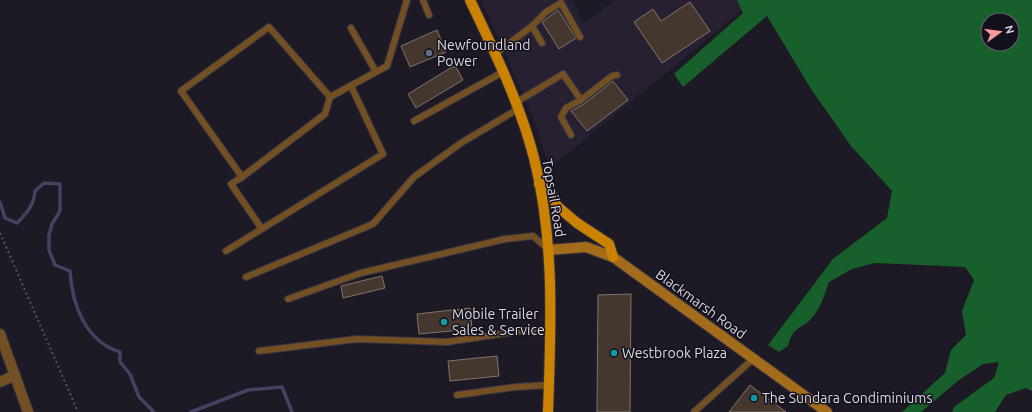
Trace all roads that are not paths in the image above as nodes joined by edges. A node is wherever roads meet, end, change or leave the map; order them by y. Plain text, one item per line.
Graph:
1 (407, 0) edge
2 (423, 0) edge
3 (470, 0) edge
4 (429, 15) dead end
5 (532, 26) junction
6 (351, 28) dead end
7 (580, 37) dead end
8 (542, 43) dead end
9 (495, 54) junction
10 (376, 72) junction
11 (503, 72) junction
12 (617, 74) dead end
13 (350, 86) junction
14 (330, 97) junction
15 (581, 100) junction
16 (516, 106) junction
17 (414, 120) dead end
18 (571, 135) dead end
19 (242, 177) junction
20 (539, 184) junction
21 (262, 229) junction
22 (549, 250) junction
23 (226, 251) dead end
24 (613, 256) junction
25 (246, 277) dead end
26 (288, 299) dead end
27 (550, 330) junction
28 (0, 334) edge
29 (259, 351) dead end
30 (753, 359) junction
31 (15, 375) junction
32 (0, 382) edge
33 (549, 385) junction
34 (457, 395) dead end
35 (28, 412) edge
36 (548, 412) edge
37 (694, 412) edge
38 (827, 412) edge

1 - 10 lane
2 - 4 lane
3 - 9 main road, Topsail Road
5 - 7 lane
5 - 8 lane
5 - 9 lane
6 - 10 lane
9 - 11 main road, Topsail Road
10 - 13 lane
11 - 16 main road, Topsail Road
11 - 17 lane
12 - 15 lane
13 - 14 lane
13 - 21 lane
14 - 19 lane
14 - 19 lane
15 - 16 lane
15 - 18 lane
16 - 20 main road, Topsail Road
16 - 25 lane
19 - 21 lane
20 - 22 main road, Topsail Road
20 - 24 main road
21 - 23 lane
22 - 24 main road, Blackmarsh Road
22 - 26 lane
22 - 27 main road, Topsail Road
24 - 30 main road, Blackmarsh Road
27 - 29 lane
27 - 33 main road, Topsail Road
28 - 31 street
30 - 37 lane
30 - 38 main road, Blackmarsh Road
31 - 32 street
31 - 35 street
33 - 34 lane
33 - 36 main road, Topsail Road

